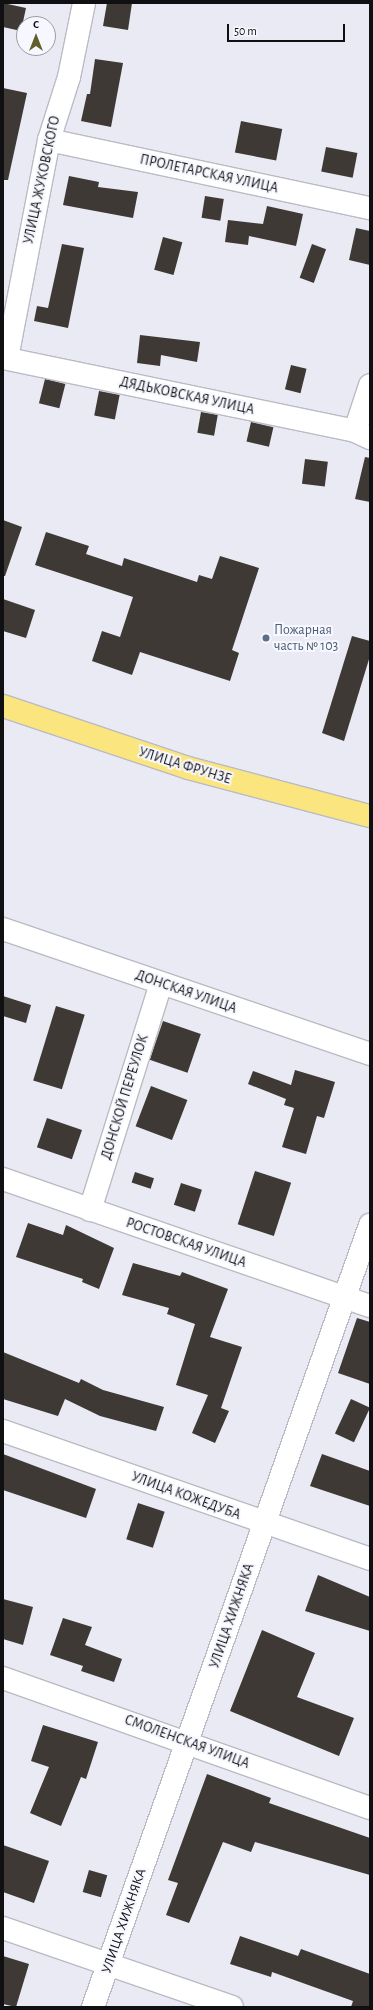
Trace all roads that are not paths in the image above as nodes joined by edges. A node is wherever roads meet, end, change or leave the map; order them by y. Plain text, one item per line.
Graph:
1 (84, 3) edge
2 (49, 140) junction
3 (370, 208) edge
4 (5, 358) edge
5 (370, 385) edge
6 (362, 434) edge
7 (3, 706) edge
8 (370, 816) edge
9 (3, 929) edge
10 (161, 984) junction
11 (370, 1054) edge
12 (3, 1179) edge
13 (90, 1210) junction
14 (370, 1225) edge
15 (345, 1297) junction
16 (370, 1306) edge
17 (3, 1431) edge
18 (264, 1524) junction
19 (370, 1559) edge
20 (3, 1678) edge
21 (187, 1741) junction
22 (370, 1808) edge
23 (3, 1928) edge
24 (108, 1965) junction
25 (93, 2007) edge
26 (232, 2007) edge

1 - 2 street, УЛИЦА ЖУКОВСКОГО
2 - 3 street, ПРОЛЕТАРСКАЯ УЛИЦА
2 - 4 street, УЛИЦА ЖУКОВСКОГО
4 - 6 street, ДЯДЬКОВСКАЯ УЛИЦА
5 - 6 street
7 - 8 main road, УЛИЦА ФРУНЗЕ
9 - 10 street, ДОНСКАЯ УЛИЦА
10 - 11 street, ДОНСКАЯ УЛИЦА
10 - 13 street, ДОНСКОЙ ПЕРЕУЛОК
12 - 13 street, РОСТОВСКАЯ УЛИЦА
13 - 15 street, РОСТОВСКАЯ УЛИЦА
14 - 15 street, УЛИЦА ХИЖНЯКА
15 - 16 street, РОСТОВСКАЯ УЛИЦА
15 - 18 street, УЛИЦА ХИЖНЯКА
17 - 18 street, УЛИЦА КОЖЕДУБА
18 - 19 street, УЛИЦА КОЖЕДУБА
18 - 21 street, УЛИЦА ХИЖНЯКА
20 - 21 street, СМОЛЕНСКАЯ УЛИЦА
21 - 22 street, СМОЛЕНСКАЯ УЛИЦА
21 - 24 street, УЛИЦА ХИЖНЯКА
23 - 24 street
24 - 25 street, УЛИЦА ХИЖНЯКА
24 - 26 street

